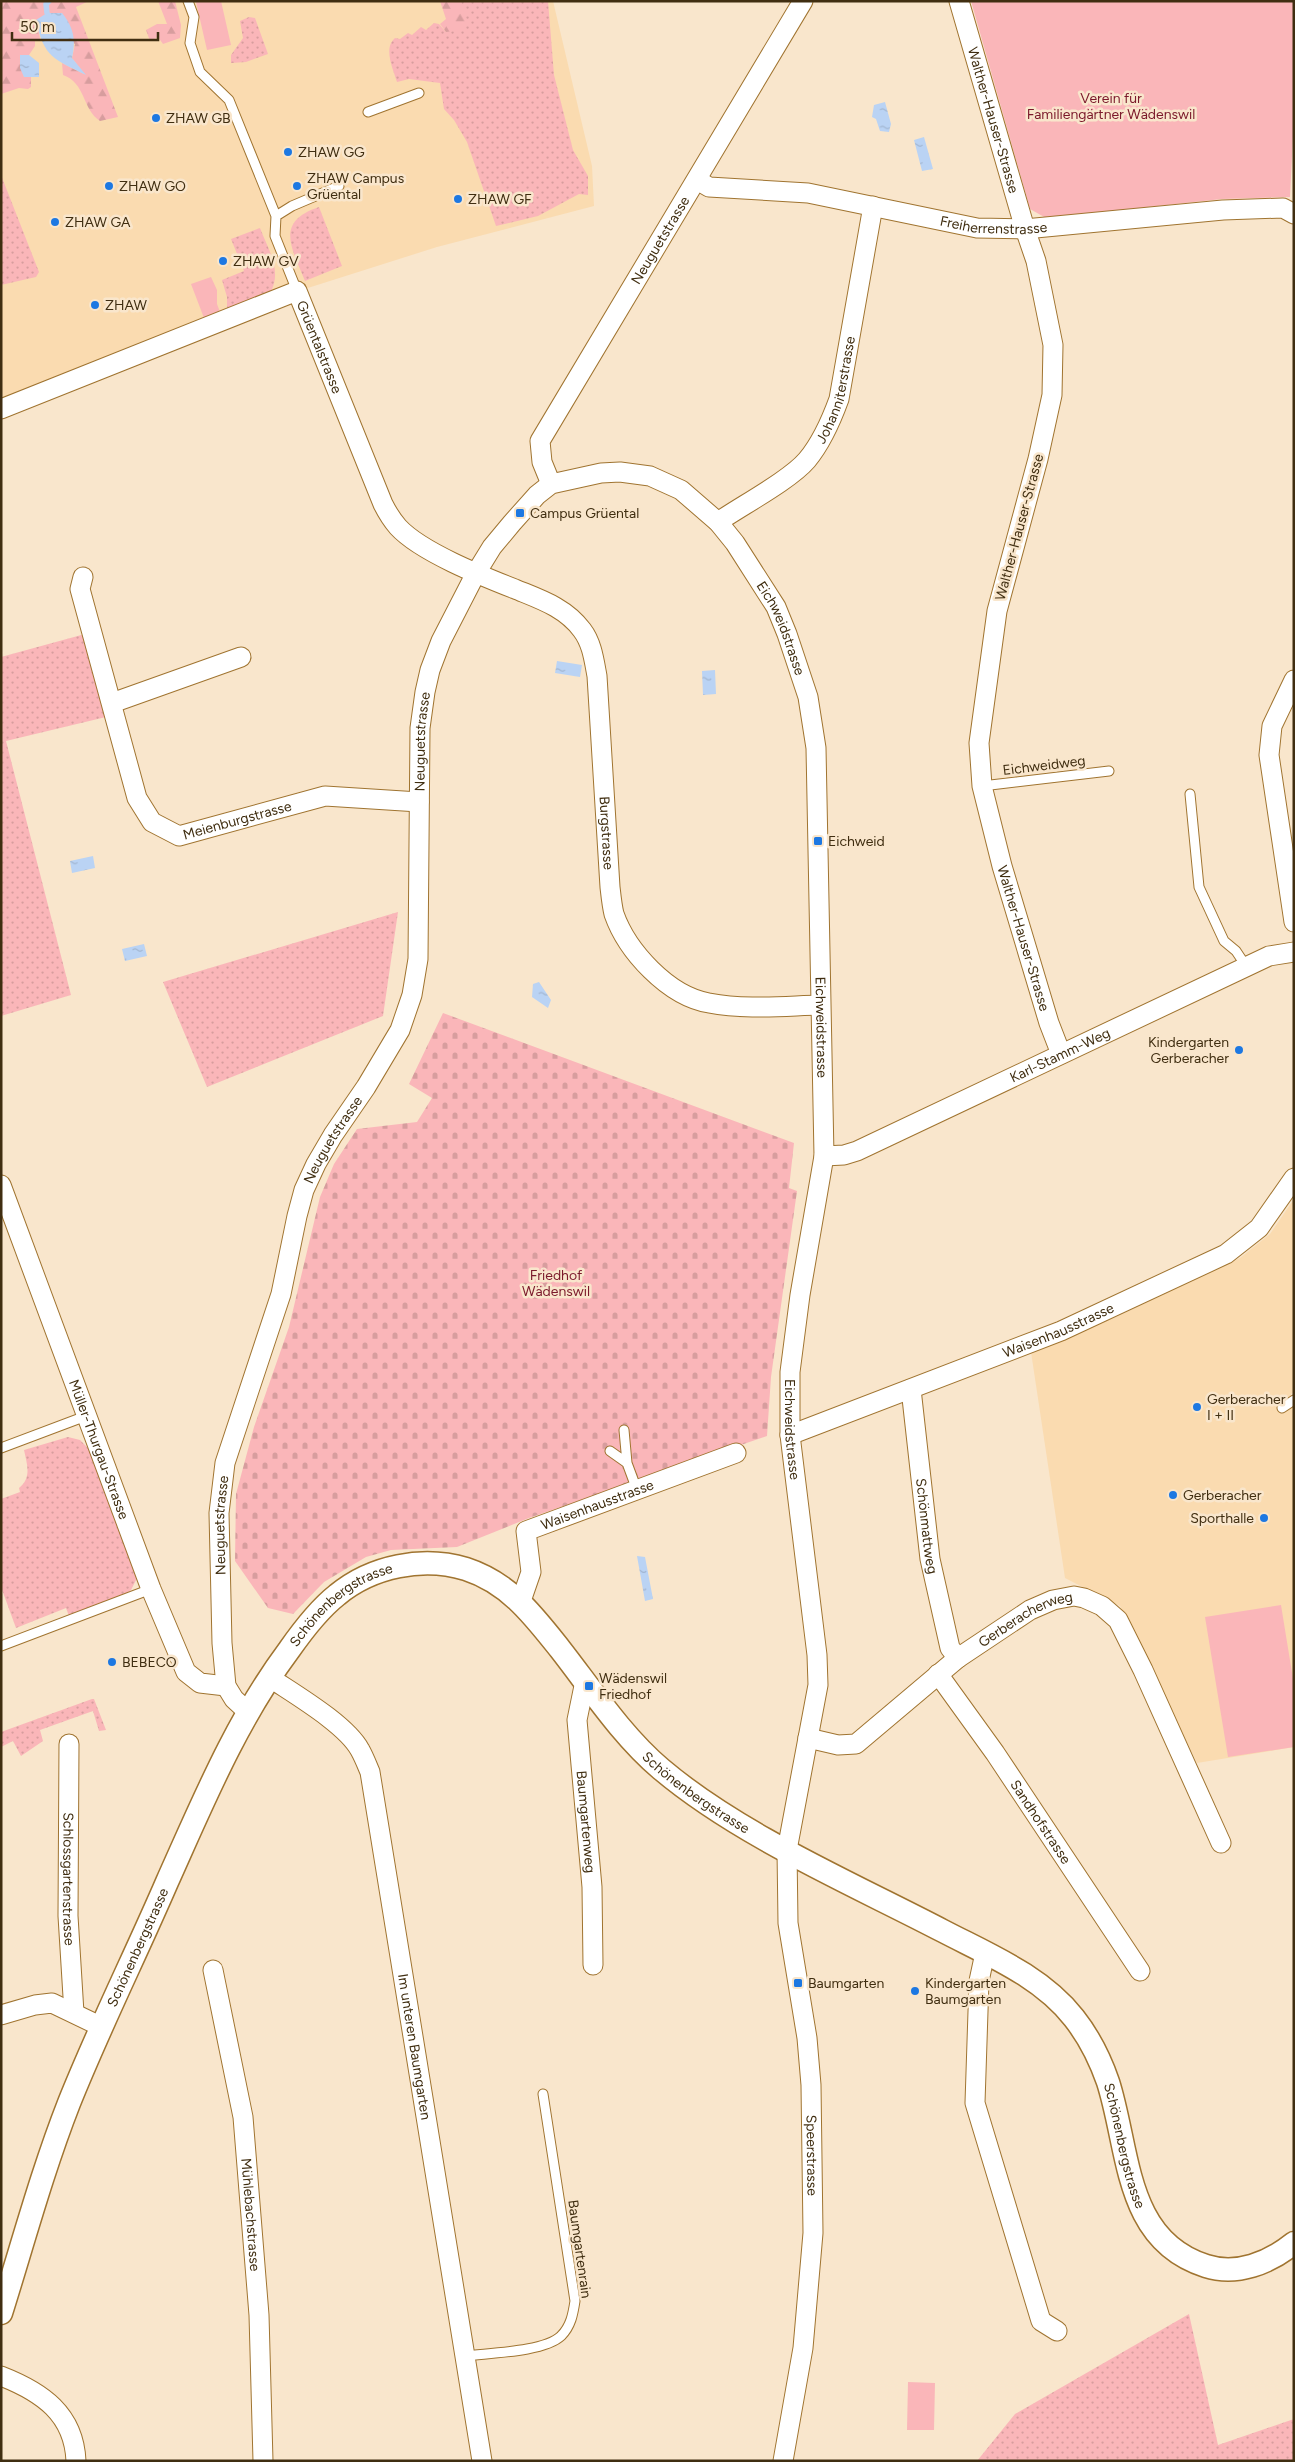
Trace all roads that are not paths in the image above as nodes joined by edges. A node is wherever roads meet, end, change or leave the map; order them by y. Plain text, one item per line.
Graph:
1 (188, 1) edge
2 (803, 1) edge
3 (960, 1) edge
4 (419, 93) dead end
5 (368, 112) dead end
6 (697, 180) junction
7 (339, 186) dead end
8 (873, 206) junction
9 (1294, 214) edge
10 (276, 216) junction
11 (1025, 229) junction
12 (297, 291) junction
13 (1, 410) edge
14 (551, 484) junction
15 (718, 522) junction
16 (476, 573) junction
17 (83, 577) dead end
18 (241, 657) dead end
19 (1294, 680) edge
20 (112, 703) junction
21 (1109, 772) dead end
22 (982, 786) junction
23 (1190, 794) dead end
24 (419, 802) junction
25 (1294, 922) edge
26 (1294, 952) edge
27 (1246, 966) junction
28 (820, 1005) junction
29 (1061, 1054) junction
30 (824, 1156) junction
31 (1294, 1178) edge
32 (1, 1185) edge
33 (911, 1389) junction
34 (1294, 1400) edge
35 (1282, 1408) dead end
36 (86, 1416) junction
37 (624, 1430) dead end
38 (790, 1435) junction
39 (1, 1448) edge
40 (610, 1451) dead end
41 (736, 1453) dead end
42 (627, 1463) junction
43 (638, 1490) junction
44 (151, 1590) junction
45 (521, 1602) junction
46 (1, 1646) edge
47 (958, 1658) junction
48 (938, 1674) junction
49 (268, 1677) junction
50 (585, 1681) junction
51 (226, 1686) junction
52 (247, 1711) junction
53 (808, 1738) junction
54 (69, 1744) dead end
55 (1221, 1843) dead end
56 (787, 1850) junction
57 (985, 1953) junction
58 (593, 1965) dead end
59 (213, 1970) dead end
60 (1140, 1971) dead end
61 (74, 2013) junction
62 (1, 2015) edge
63 (102, 2027) junction
64 (543, 2094) dead end
65 (1294, 2243) edge
66 (1, 2313) edge
67 (1057, 2331) dead end
68 (466, 2356) junction
69 (1, 2376) edge
70 (76, 2461) edge
71 (263, 2461) edge
72 (482, 2461) edge
73 (783, 2461) edge

1 - 10 lane
2 - 6 street, Neuguetstrasse
3 - 11 street, Walther-Hauser-Strasse
4 - 5 lane
6 - 8 street, Freiherrenstrasse
6 - 14 street, Neuguetstrasse
7 - 10 lane
8 - 11 street, Freiherrenstrasse
8 - 15 street, Johanniterstrasse
9 - 11 street, Freiherrenstrasse
10 - 12 lane
11 - 22 street, Walther-Hauser-Strasse
12 - 13 street, Grüentalstrasse
12 - 16 street, Grüentalstrasse
14 - 15 street, Eichweidstrasse
14 - 16 street, Eichweidstrasse
15 - 28 street, Eichweidstrasse
16 - 24 street, Neuguetstrasse
16 - 28 street, Burgstrasse
17 - 20 street, Meienburgstrasse
18 - 20 street
19 - 25 street
20 - 24 street, Meienburgstrasse
21 - 22 lane, Eichweidweg
22 - 29 street, Walther-Hauser-Strasse
23 - 27 lane
24 - 51 street, Neuguetstrasse
26 - 27 street, Karl-Stamm-Weg
27 - 29 street, Karl-Stamm-Weg
28 - 30 street, Eichweidstrasse
29 - 30 street, Karl-Stamm-Weg
30 - 38 street, Eichweidstrasse
31 - 33 street, Waisenhausstrasse
32 - 36 street, Müller-Thurgau-Strasse
33 - 38 street, Waisenhausstrasse
33 - 47 street, Schönmattweg
34 - 35 lane
36 - 39 lane
36 - 44 street, Müller-Thurgau-Strasse
37 - 42 lane
38 - 53 street, Eichweidstrasse
40 - 42 lane
41 - 43 street, Waisenhausstrasse
42 - 43 lane
43 - 45 street, Waisenhausstrasse
44 - 46 lane
44 - 51 street, Müller-Thurgau-Strasse
45 - 49 street, Schönenbergstrasse
45 - 50 street, Schönenbergstrasse
47 - 48 street, Gerberacherweg
47 - 55 street, Gerberacherweg
48 - 53 street, Gerberacherweg
48 - 60 street, Sandhofstrasse
49 - 52 street, Schönenbergstrasse
49 - 68 street, Im unteren Baumgarten
50 - 56 street, Schönenbergstrasse
50 - 58 street, Baumgartenweg
51 - 52 street
52 - 63 street, Schönenbergstrasse
53 - 56 street, Eichweidstrasse
54 - 61 street, Schlossgartenstrasse
56 - 57 street, Schönenbergstrasse
56 - 73 street, Speerstrasse
57 - 65 street, Schönenbergstrasse
57 - 67 street
59 - 71 street, Mühlebachstrasse
61 - 62 street
61 - 63 street
63 - 66 street, Schönenbergstrasse
64 - 68 lane, Baumgartenrain
68 - 72 street, Im unteren Baumgarten
69 - 70 street

